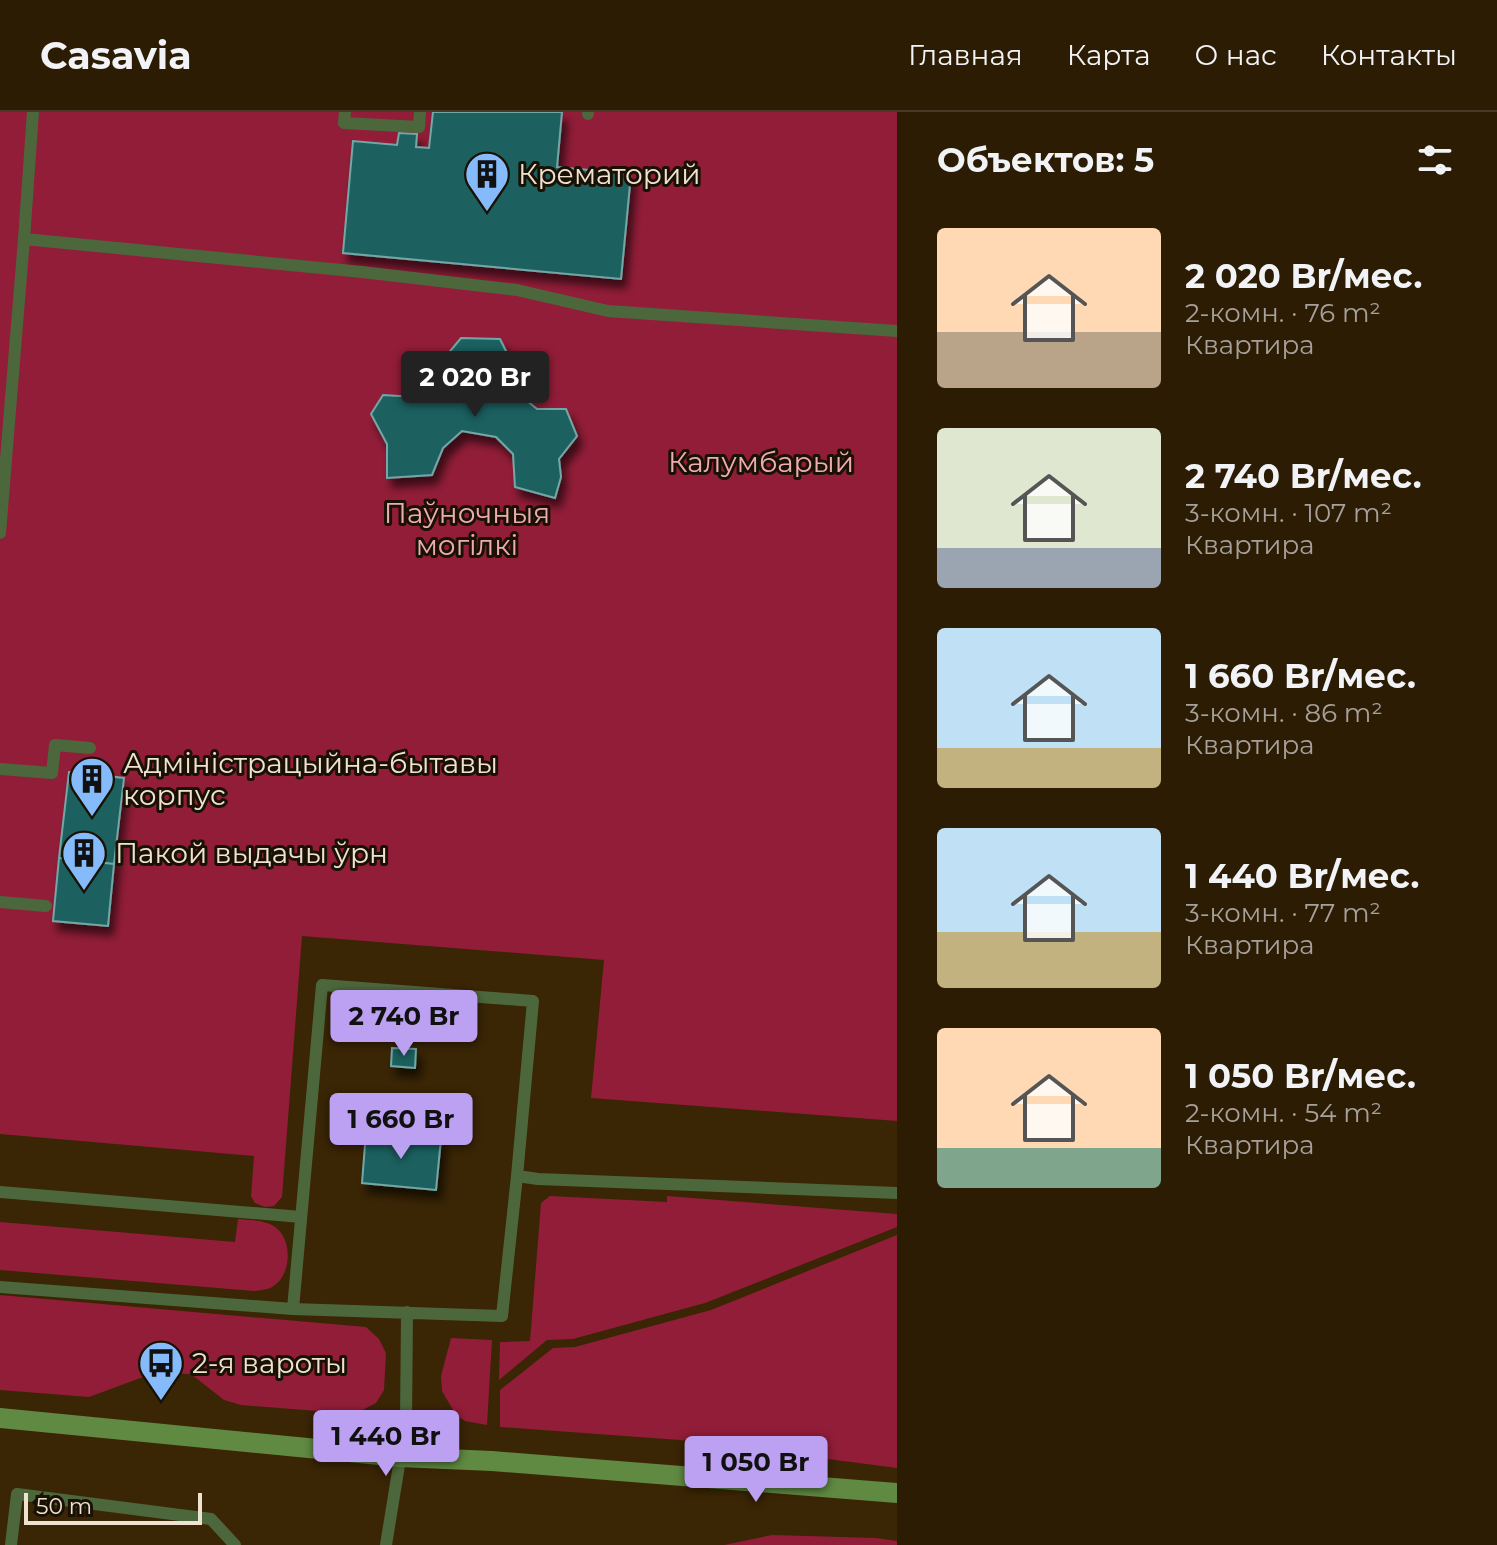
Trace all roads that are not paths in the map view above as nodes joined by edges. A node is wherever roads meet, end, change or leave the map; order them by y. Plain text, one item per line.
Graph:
1 (33, 112) edge
2 (345, 112) edge
3 (420, 112) edge
4 (24, 239) junction
5 (897, 331) edge
6 (0, 533) edge
7 (90, 748) dead end
8 (0, 769) edge
9 (0, 902) edge
10 (46, 906) dead end
11 (517, 1176) junction
12 (0, 1192) edge
13 (897, 1193) edge
14 (301, 1217) junction
15 (0, 1287) edge
16 (293, 1309) junction
17 (407, 1312) junction
18 (0, 1418) edge
19 (400, 1457) junction
20 (897, 1493) edge
21 (11, 1545) edge
22 (235, 1545) edge
23 (386, 1545) edge

1 - 4 lane
2 - 3 lane
4 - 5 lane
4 - 6 lane
7 - 8 lane
9 - 10 lane
11 - 13 lane
11 - 14 lane
11 - 17 lane
12 - 14 lane
14 - 16 lane
15 - 16 lane
16 - 17 lane
17 - 19 lane
18 - 19 main road
19 - 20 main road
19 - 23 lane
21 - 22 lane

